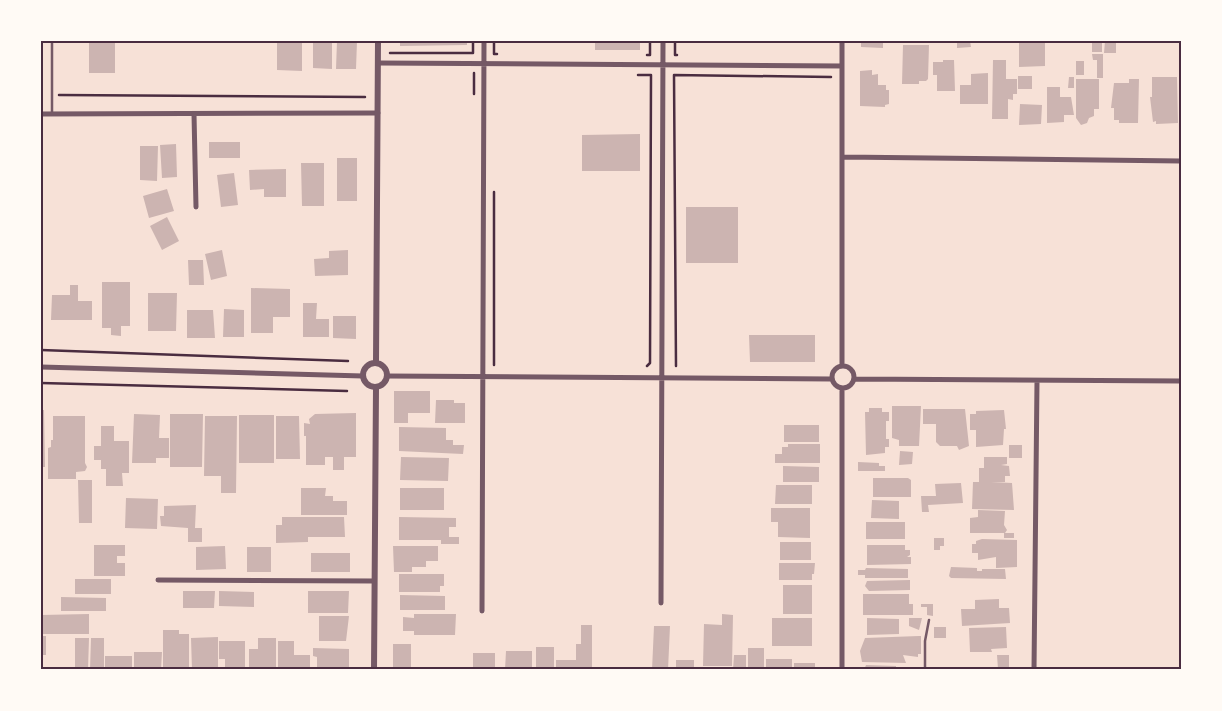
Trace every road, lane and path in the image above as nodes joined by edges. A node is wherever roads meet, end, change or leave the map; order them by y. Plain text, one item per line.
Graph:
1 (52, 41) edge
2 (378, 41) edge
3 (474, 41) edge
4 (484, 41) edge
5 (494, 41) edge
6 (650, 41) edge
7 (663, 41) edge
8 (842, 41) edge
9 (390, 53) dead end
10 (504, 54) dead end
11 (640, 55) dead end
12 (378, 63) junction
13 (484, 65) junction
14 (663, 65) junction
15 (842, 66) junction
16 (633, 75) dead end
17 (831, 76) dead end
18 (52, 95) junction
19 (365, 97) dead end
20 (378, 113) junction
21 (41, 114) edge
22 (52, 114) junction
23 (194, 114) junction
24 (843, 156) junction
25 (1181, 161) edge
26 (494, 183) dead end
27 (196, 207) dead end
28 (41, 350) edge
29 (348, 361) dead end
30 (376, 363) junction
31 (842, 365) junction
32 (494, 366) dead end
33 (648, 366) dead end
34 (676, 366) dead end
35 (41, 367) edge
36 (483, 375) junction
37 (363, 376) junction
38 (387, 376) junction
39 (661, 378) junction
40 (854, 379) junction
41 (831, 380) junction
42 (1037, 381) junction
43 (1181, 381) edge
44 (41, 383) edge
45 (376, 388) junction
46 (842, 388) junction
47 (347, 392) dead end
48 (158, 580) dead end
49 (374, 581) junction
50 (661, 603) dead end
51 (482, 611) dead end
52 (929, 620) dead end
53 (374, 670) edge
54 (842, 670) edge
55 (925, 670) edge
56 (1034, 670) edge

1 - 18 lane
2 - 12 street
3 - 9 path
4 - 13 street
5 - 10 path
6 - 11 path
7 - 14 street
8 - 15 street
12 - 13 street
12 - 20 street
13 - 14 street
13 - 36 street
14 - 15 street
14 - 39 street
15 - 24 street
16 - 33 path
17 - 34 path
18 - 19 path
18 - 22 lane
20 - 23 street
20 - 30 street
21 - 22 street
22 - 23 street
23 - 27 street
24 - 25 street
24 - 31 street
26 - 32 path
28 - 29 path
30 - 37 street
30 - 38 street
31 - 40 street
31 - 41 street
35 - 37 street
36 - 38 street
36 - 39 street
36 - 51 street
37 - 45 street
38 - 45 street
39 - 41 street
39 - 50 street
40 - 42 street
40 - 46 street
41 - 46 street
42 - 43 street
42 - 56 street
44 - 47 path
45 - 49 street
46 - 54 street
48 - 49 street
49 - 53 street
52 - 55 lane

